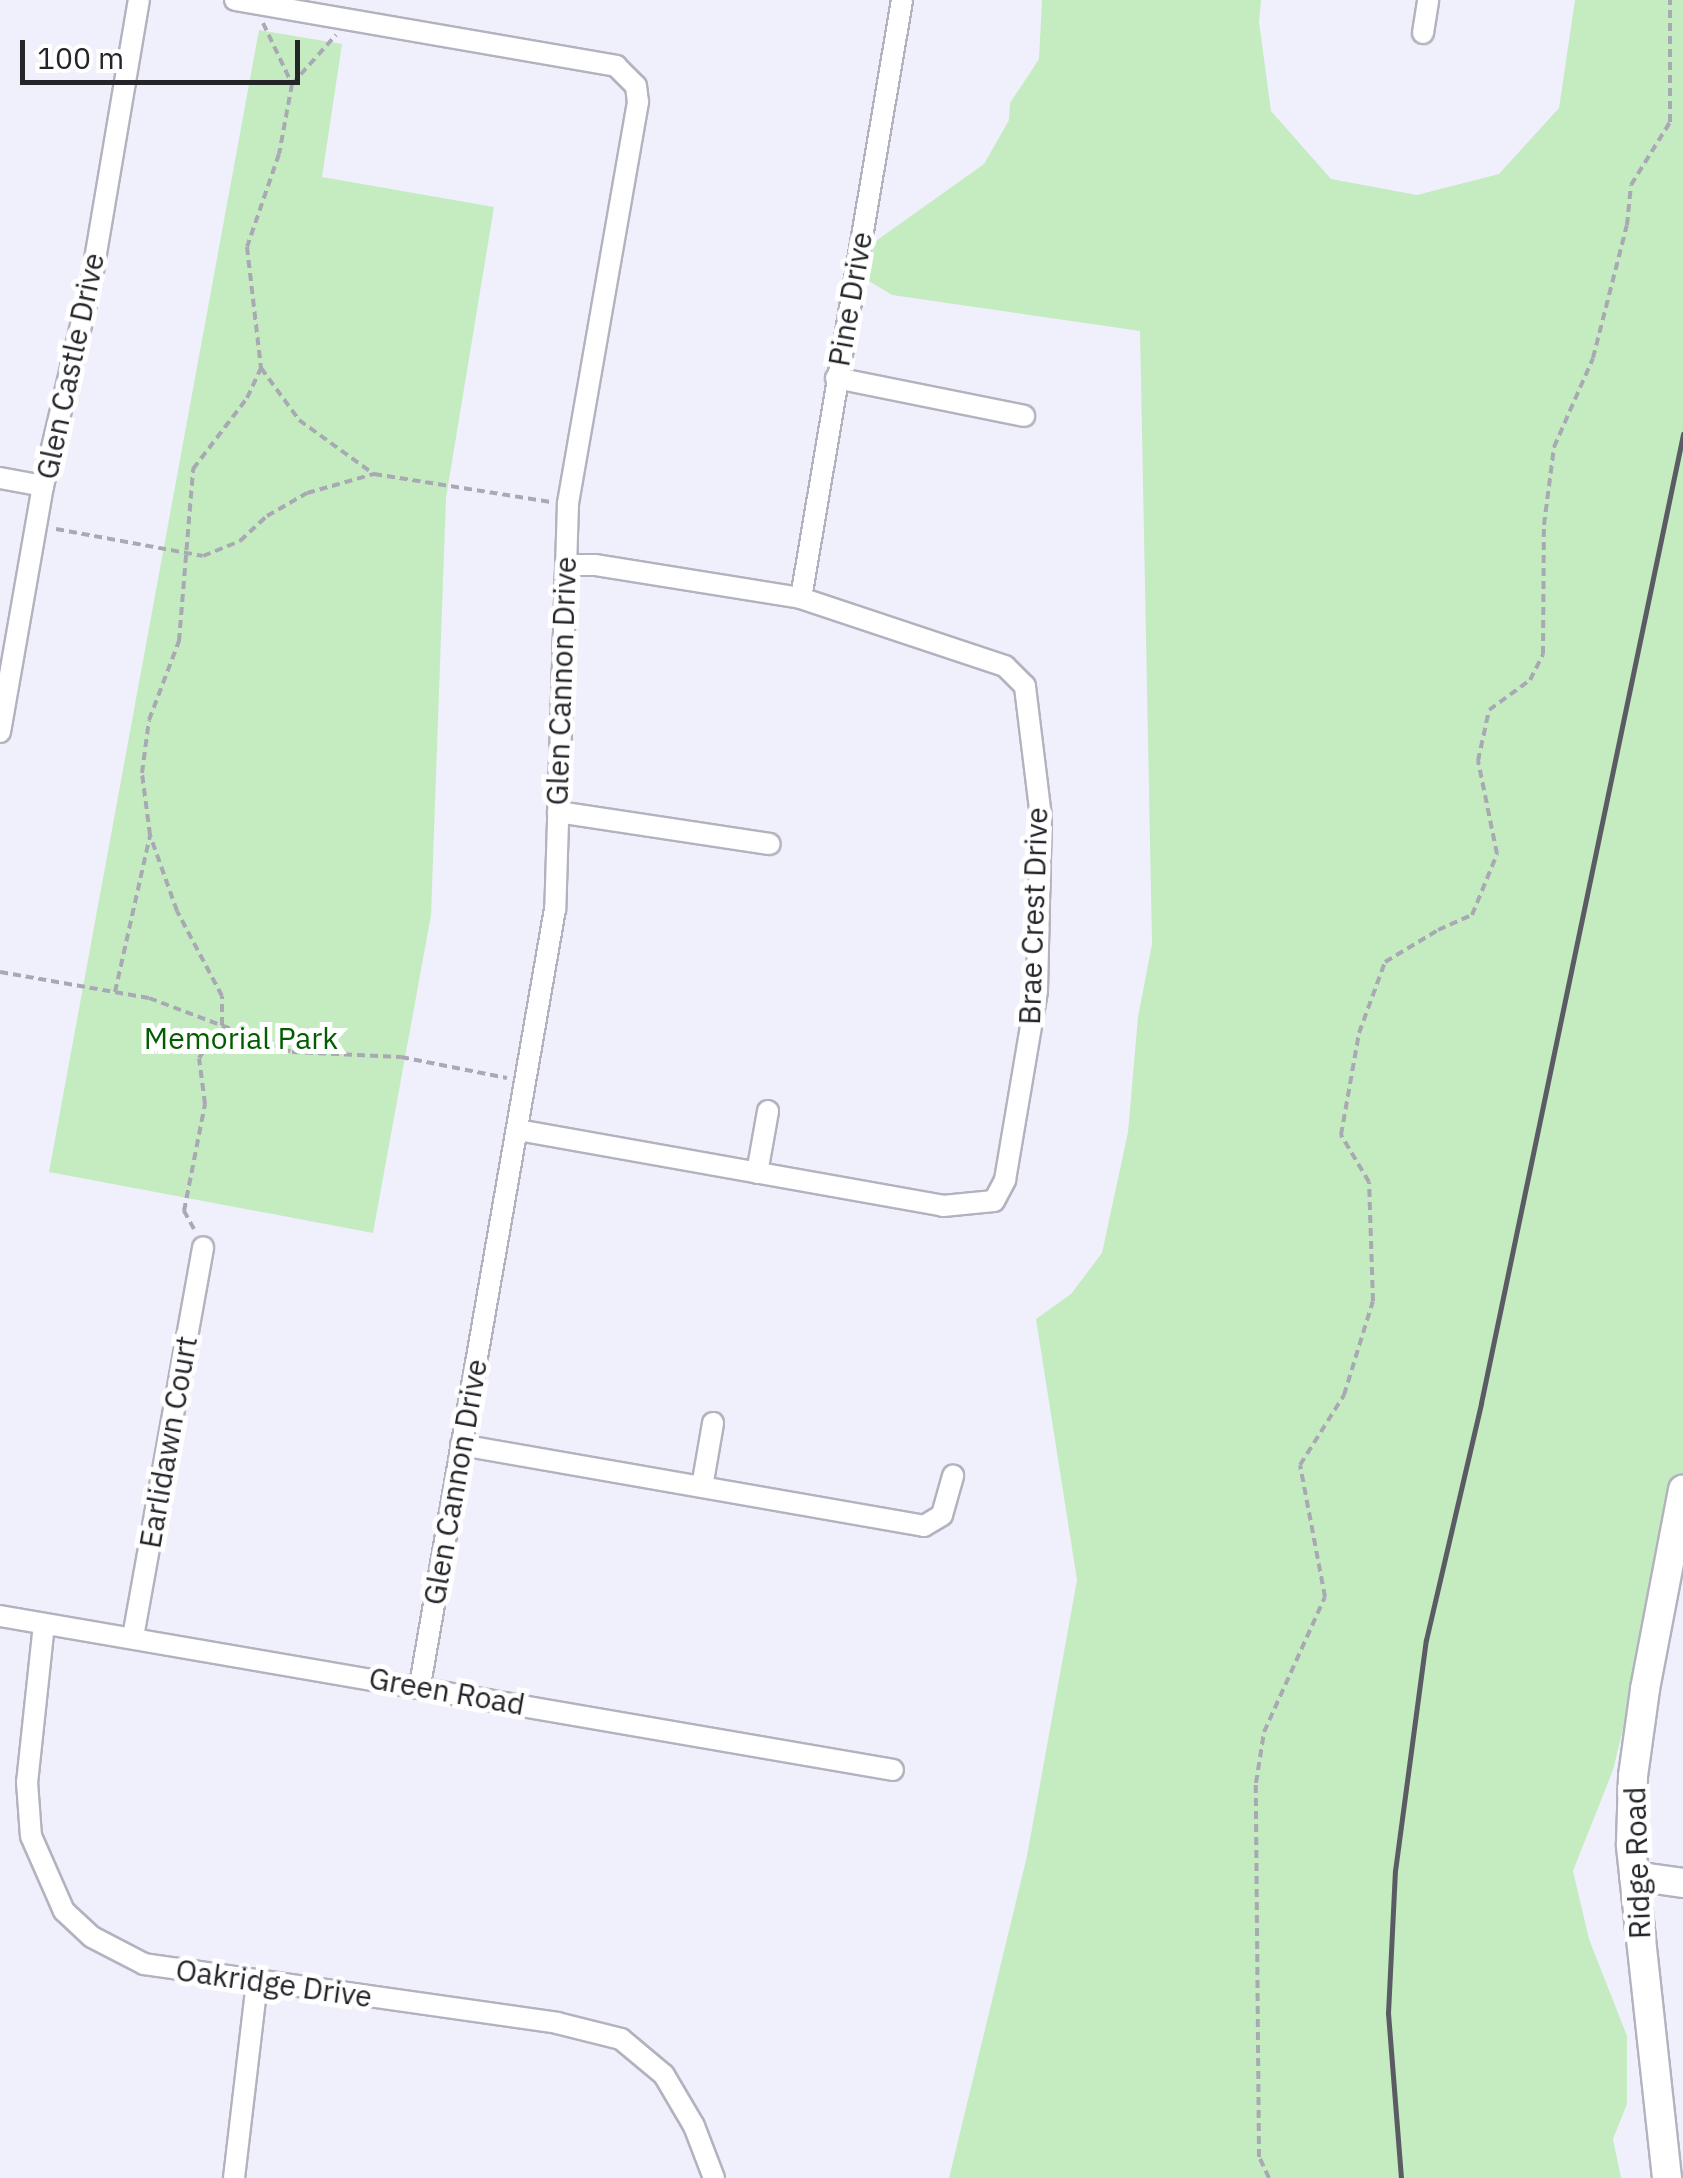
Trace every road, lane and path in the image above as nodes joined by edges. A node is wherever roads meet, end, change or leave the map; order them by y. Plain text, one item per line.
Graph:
1 (138, 0) edge
2 (902, 0) edge
3 (1428, 0) edge
4 (1670, 0) edge
5 (244, 2) edge
6 (349, 20) junction
7 (1423, 33) dead end
8 (292, 84) junction
9 (262, 368) junction
10 (836, 378) junction
11 (1024, 416) dead end
12 (374, 474) junction
13 (0, 478) edge
14 (43, 486) junction
15 (568, 504) junction
16 (37, 526) junction
17 (186, 553) junction
18 (567, 564) junction
19 (801, 598) junction
20 (1, 723) edge
21 (558, 812) junction
22 (150, 835) junction
23 (770, 844) dead end
24 (0, 972) edge
25 (115, 992) junction
26 (222, 1025) junction
27 (526, 1082) junction
28 (768, 1111) dead end
29 (518, 1130) junction
30 (757, 1172) junction
31 (202, 1247) joint
32 (713, 1423) dead end
33 (461, 1445) junction
34 (954, 1476) dead end
35 (702, 1487) junction
36 (1683, 1490) edge
37 (0, 1616) edge
38 (44, 1624) junction
39 (132, 1638) junction
40 (420, 1686) junction
41 (893, 1770) dead end
42 (1634, 1876) junction
43 (1683, 1883) edge
44 (257, 1981) junction
45 (234, 2178) edge
46 (714, 2178) edge
47 (1269, 2178) edge
48 (1667, 2178) edge

1 - 14 street, Glen Castle Drive
2 - 10 street, Pine Drive
3 - 7 street
4 - 47 path
5 - 6 street, Glen Cannon Drive
5 - 8 path
6 - 8 path
6 - 15 street, Glen Cannon Drive
8 - 9 path
9 - 12 path
9 - 17 path
10 - 11 street
10 - 19 street, Pine Drive
12 - 15 path
12 - 17 path
13 - 14 street
14 - 16 street, Glen Castle Drive
15 - 18 street, Glen Cannon Drive
16 - 17 path
16 - 20 street, Glen Castle Drive
17 - 22 path
18 - 19 street, Brae Crest Drive
18 - 21 street, Glen Cannon Drive
19 - 30 street, Brae Crest Drive
21 - 23 street
21 - 27 street, Glen Cannon Drive
22 - 25 path
22 - 26 path
24 - 25 path
25 - 26 path
26 - 27 path
26 - 31 path
27 - 29 street, Glen Cannon Drive
28 - 30 street
29 - 30 street, Brae Crest Drive
29 - 33 street, Glen Cannon Drive
31 - 39 street, Earlidawn Court
32 - 35 street
33 - 35 street
33 - 40 street, Glen Cannon Drive
34 - 35 street
36 - 42 main road, Ridge Road
37 - 38 street, Green Road
38 - 39 street, Green Road
38 - 44 street, Oakridge Drive
39 - 40 street, Green Road
40 - 41 street, Green Road
42 - 43 main road
42 - 48 main road, Ridge Road
44 - 45 street
44 - 46 street, Oakridge Drive

